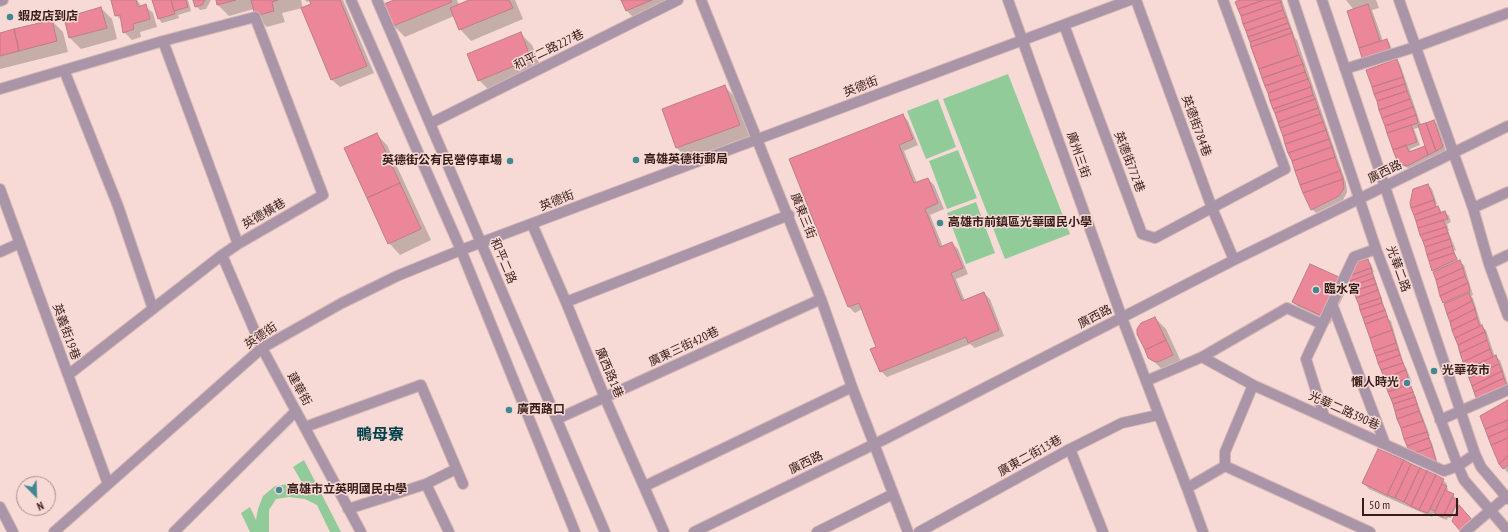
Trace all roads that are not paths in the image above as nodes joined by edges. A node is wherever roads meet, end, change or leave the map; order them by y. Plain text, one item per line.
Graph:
1 (351, 0) edge
2 (377, 0) edge
3 (678, 0) edge
4 (701, 0) edge
5 (1008, 0) edge
6 (1130, 0) edge
7 (1136, 0) edge
8 (1223, 0) edge
9 (1293, 0) edge
10 (1322, 0) edge
11 (1399, 0) edge
12 (1508, 13) edge
13 (1064, 25) junction
14 (1023, 40) junction
15 (163, 41) junction
16 (1415, 47) junction
17 (1345, 69) junction
18 (64, 70) junction
19 (0, 90) edge
20 (431, 123) junction
21 (1508, 126) edge
22 (758, 139) junction
23 (1453, 153) junction
24 (1385, 187) junction
25 (0, 189) edge
26 (1508, 192) edge
27 (1360, 199) junction
28 (1212, 208) junction
29 (1473, 208) junction
30 (789, 215) junction
31 (532, 224) junction
32 (481, 243) junction
33 (20, 244) junction
34 (238, 244) junction
35 (1376, 249) junction
36 (461, 250) junction
37 (0, 252) edge
38 (222, 255) junction
39 (1508, 255) edge
40 (1234, 260) junction
41 (1489, 264) junction
42 (821, 299) junction
43 (566, 302) junction
44 (1332, 304) junction
45 (153, 309) junction
46 (1508, 316) edge
47 (1122, 318) junction
48 (1322, 324) junction
49 (262, 348) junction
50 (1202, 357) junction
51 (68, 375) junction
52 (1146, 381) junction
53 (1254, 385) junction
54 (852, 387) junction
55 (1508, 390) edge
56 (605, 398) junction
57 (296, 411) junction
58 (1460, 412) junction
59 (1158, 415) junction
60 (1324, 416) junction
61 (557, 418) junction
62 (1440, 420) junction
63 (305, 427) junction
64 (874, 444) junction
65 (1385, 444) junction
66 (1070, 449) junction
67 (1475, 454) junction
68 (1225, 466) junction
69 (1458, 466) junction
70 (456, 469) junction
71 (108, 484) junction
72 (426, 484) junction
73 (463, 484) dead end
74 (645, 486) junction
75 (1187, 488) junction
76 (893, 494) junction
77 (1507, 498) edge
78 (0, 507) edge
79 (348, 509) junction
80 (1490, 512) junction
81 (1508, 531) edge
82 (13, 532) edge
83 (54, 532) edge
84 (174, 532) edge
85 (361, 532) edge
86 (449, 532) edge
87 (574, 532) edge
88 (605, 532) edge
89 (664, 532) edge
90 (694, 532) edge
91 (817, 532) edge
92 (908, 532) edge
93 (919, 532) edge
94 (1103, 532) edge
95 (1203, 532) edge
96 (1370, 532) edge
97 (1465, 532) edge

1 - 36 street
2 - 20 street, 和平二路
3 - 20 street, 和平二路227巷
4 - 22 street, 廣東三街
5 - 14 street, 廣州三街
6 - 13 street, 英德街
7 - 28 street, 英德街784巷
8 - 28 street
9 - 27 street, 光華二路
10 - 17 street, 光華二路
11 - 16 street
12 - 16 street
13 - 14 street, 英德街
13 - 28 street, 英德街772巷
14 - 22 street, 英德街
14 - 47 street, 廣州三街
15 - 18 street
15 - 34 street
15 - 34 street, 英德橫巷
16 - 17 street
16 - 23 street
17 - 24 street, 光華二路
18 - 19 street
18 - 45 street
20 - 32 street, 和平二路
21 - 23 street, 廣西路
22 - 30 street, 廣東三街
22 - 31 street, 英德街
23 - 24 street, 廣西路
23 - 29 street
24 - 27 street, 廣西路
24 - 58 street, 光華二路
25 - 33 street, 英義街19巷
26 - 29 street
27 - 35 street, 光華二路
27 - 40 street, 廣西路
28 - 40 street, 英德街784巷
29 - 41 street
30 - 42 street, 廣東三街
30 - 43 street
31 - 32 street, 英德街
31 - 43 street, 廣西路1巷
32 - 36 street, 英德街
32 - 61 street, 和平二路
33 - 37 street
33 - 51 street, 英義街19巷
34 - 38 street, 英德橫巷
35 - 44 street
35 - 62 street, 光華二路
36 - 49 street, 英德街
36 - 87 street
38 - 45 street, 英德橫巷
38 - 49 street, 建華街
39 - 41 street
40 - 47 street, 廣西路
41 - 46 street
42 - 54 street, 廣東三街
42 - 56 street, 廣東三街420巷
43 - 56 street, 廣西路1巷
44 - 48 street
44 - 65 street
45 - 51 street, 英德橫巷
47 - 52 street, 廣州三街
47 - 64 street, 廣西路
48 - 50 street
48 - 60 street
49 - 57 street, 建華街
49 - 71 street, 英德街
50 - 52 street
50 - 53 street, 光華二路390巷
51 - 71 street, 英義街19巷
52 - 59 street, 廣州三街
53 - 60 street, 光華二路390巷
53 - 68 street
54 - 64 street, 廣東三街
54 - 74 street
55 - 58 street
56 - 61 street, 廣東三街420巷
56 - 74 street, 廣西路1巷
57 - 63 street, 建華街
57 - 84 street
58 - 62 street
58 - 67 street, 光華二路
59 - 66 street, 廣東二街13巷
59 - 75 street, 廣州三街
60 - 65 street, 光華二路390巷
61 - 88 street, 和平二路
62 - 69 street, 光華二路
63 - 70 street
63 - 79 street, 建華街
64 - 76 street, 廣東三街
64 - 90 street, 廣西路
65 - 69 street, 光華二路390巷
66 - 93 street, 廣東二街13巷
66 - 94 street
67 - 69 street, 光華二路390巷
67 - 77 street, 光華二路
68 - 75 street
68 - 96 street
69 - 80 street, 光華二路
70 - 72 street
70 - 73 street
71 - 83 street, 英德街
72 - 79 street
72 - 86 street
74 - 89 street, 廣西路1巷
75 - 95 street, 廣州三街
76 - 91 street
76 - 92 street, 廣東三街
77 - 80 street
78 - 82 street
79 - 85 street, 建華街
80 - 81 street, 光華二路
80 - 97 street

